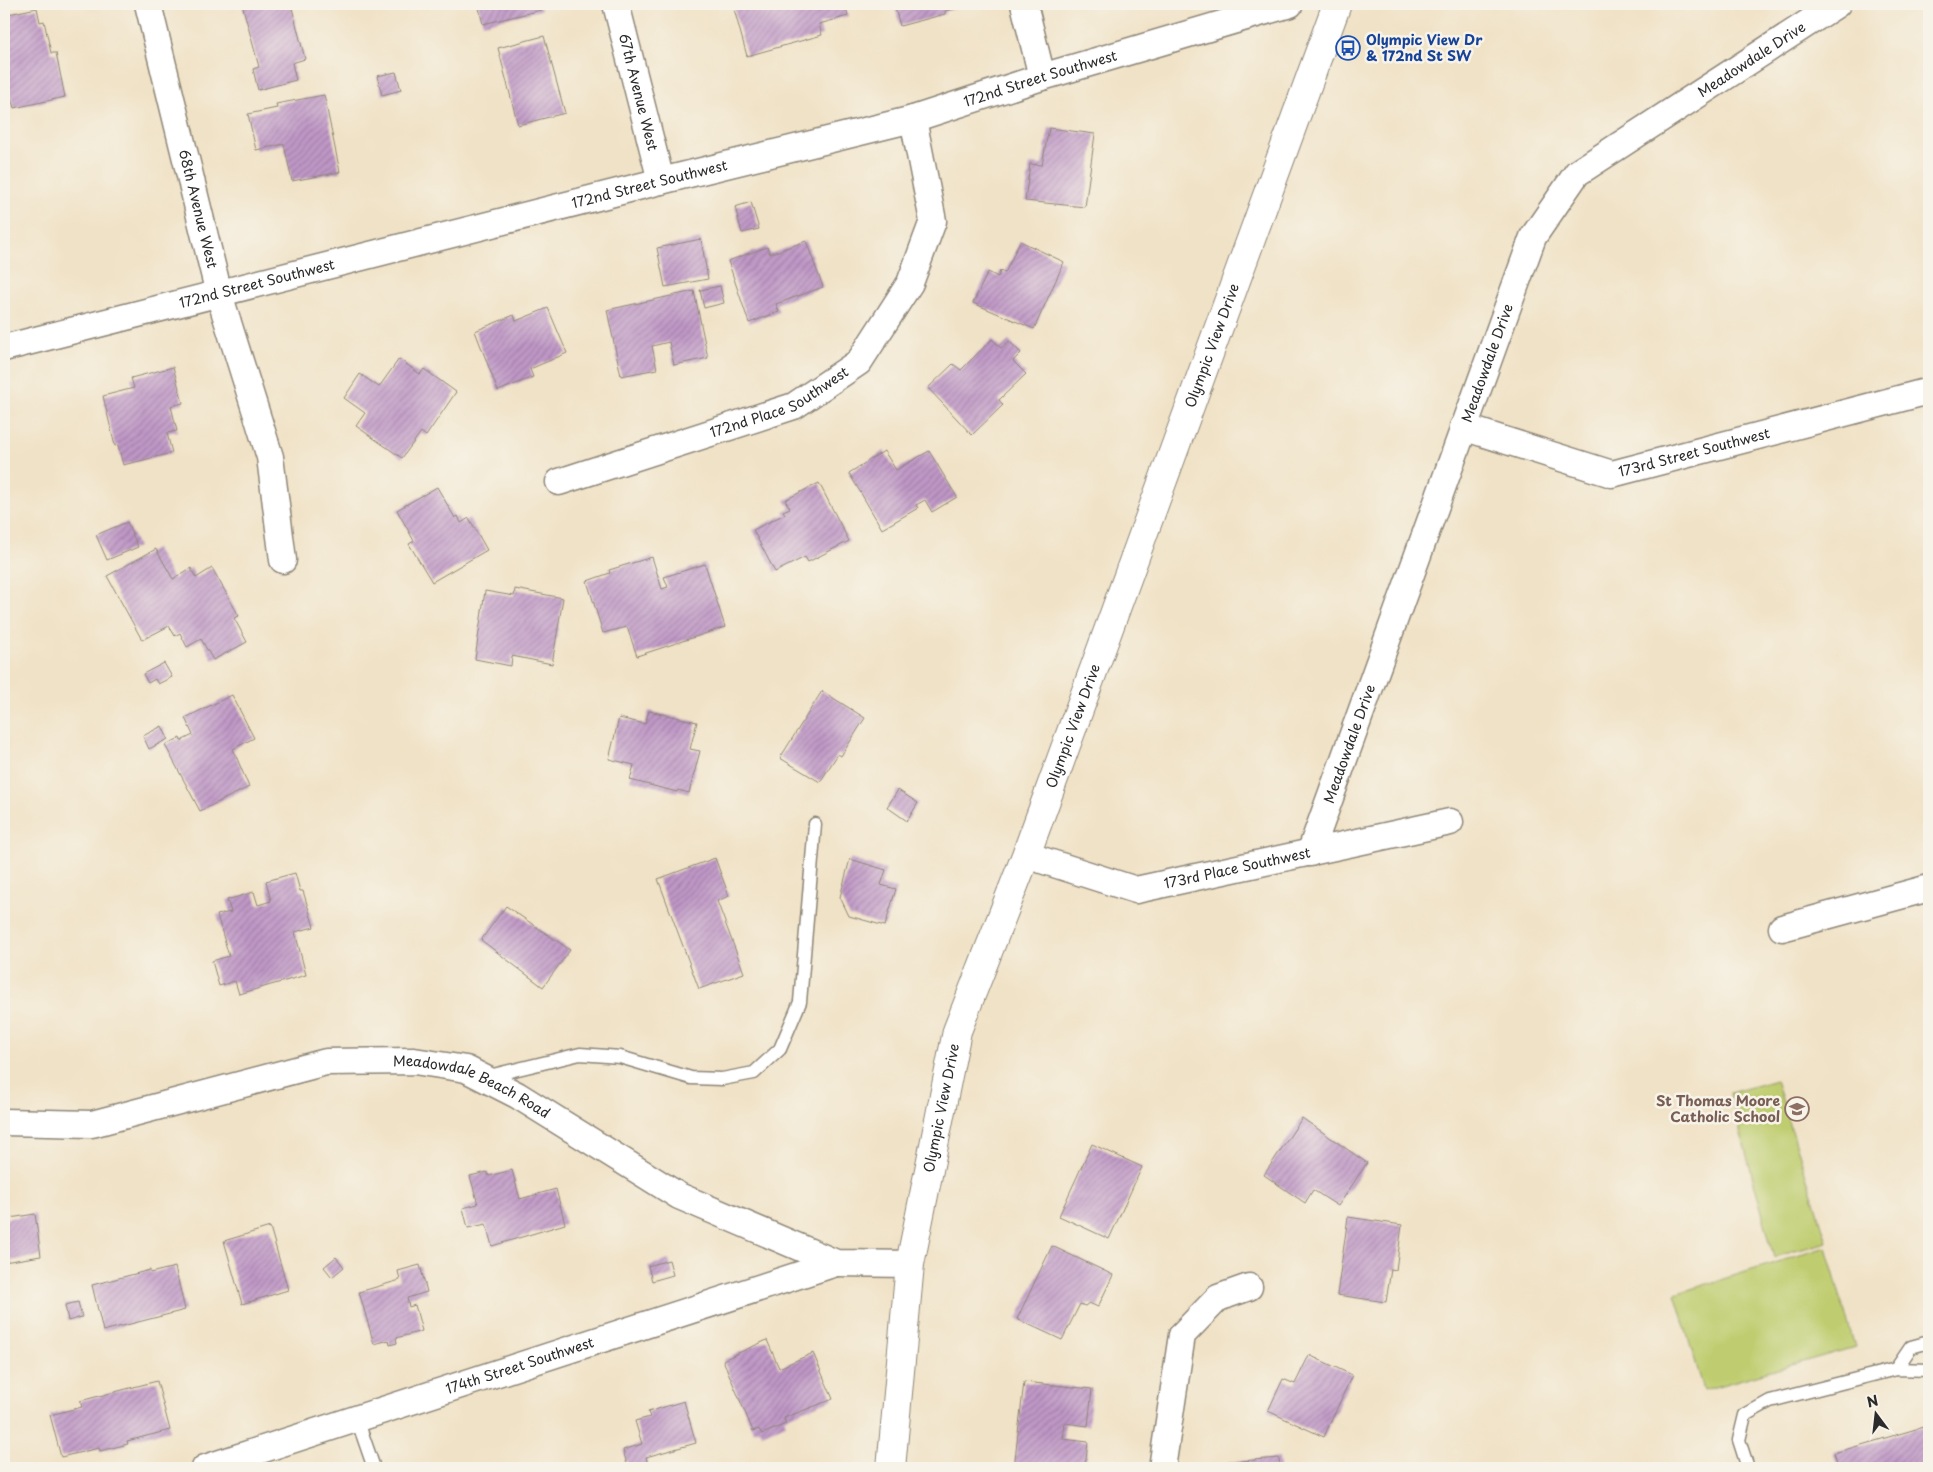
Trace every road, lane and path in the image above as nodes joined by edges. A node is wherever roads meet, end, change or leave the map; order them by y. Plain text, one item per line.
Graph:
1 (148, 4) edge
2 (616, 4) edge
3 (1024, 4) edge
4 (1290, 4) edge
5 (1337, 4) edge
6 (1837, 4) edge
7 (1042, 77) junction
8 (913, 119) junction
9 (661, 181) junction
10 (219, 294) junction
11 (4, 348) edge
12 (1929, 391) edge
13 (1463, 428) junction
14 (558, 482) dead end
15 (283, 560) dead end
16 (1450, 822) dead end
17 (815, 824) dead end
18 (1310, 853) junction
19 (1026, 856) junction
20 (1929, 888) edge
21 (1782, 928) dead end
22 (483, 1078) junction
23 (4, 1122) edge
24 (836, 1263) junction
25 (910, 1264) junction
26 (1248, 1287) dead end
27 (1929, 1342) edge
28 (1896, 1369) junction
29 (1929, 1370) edge
30 (357, 1419) junction
31 (205, 1468) edge
32 (374, 1468) edge
33 (891, 1468) edge
34 (1162, 1468) edge
35 (1748, 1468) edge

1 - 10 street, 68th Avenue West
2 - 9 street, 67th Avenue West
3 - 7 street
4 - 7 street, 172nd Street Southwest
5 - 19 main road, Olympic View Drive
6 - 13 street, Meadowdale Drive
7 - 8 street, 172nd Street Southwest
8 - 9 street, 172nd Street Southwest
8 - 14 street, 172nd Place Southwest
9 - 10 street, 172nd Street Southwest
10 - 11 street, 172nd Street Southwest
10 - 15 street, 68th Avenue West
12 - 13 street, 173rd Street Southwest
13 - 18 street, Meadowdale Drive
16 - 18 street, 173rd Place Southwest
17 - 22 lane
18 - 19 street, 173rd Place Southwest
19 - 25 main road, Olympic View Drive
20 - 21 street
22 - 23 street, Meadowdale Beach Road
22 - 24 street, Meadowdale Beach Road
24 - 25 street, Meadowdale Beach Road
24 - 30 street, 174th Street Southwest
25 - 33 main road, Olympic View Drive
26 - 34 street
27 - 28 lane
28 - 29 lane
28 - 35 lane
30 - 31 street, 174th Street Southwest
30 - 32 lane

